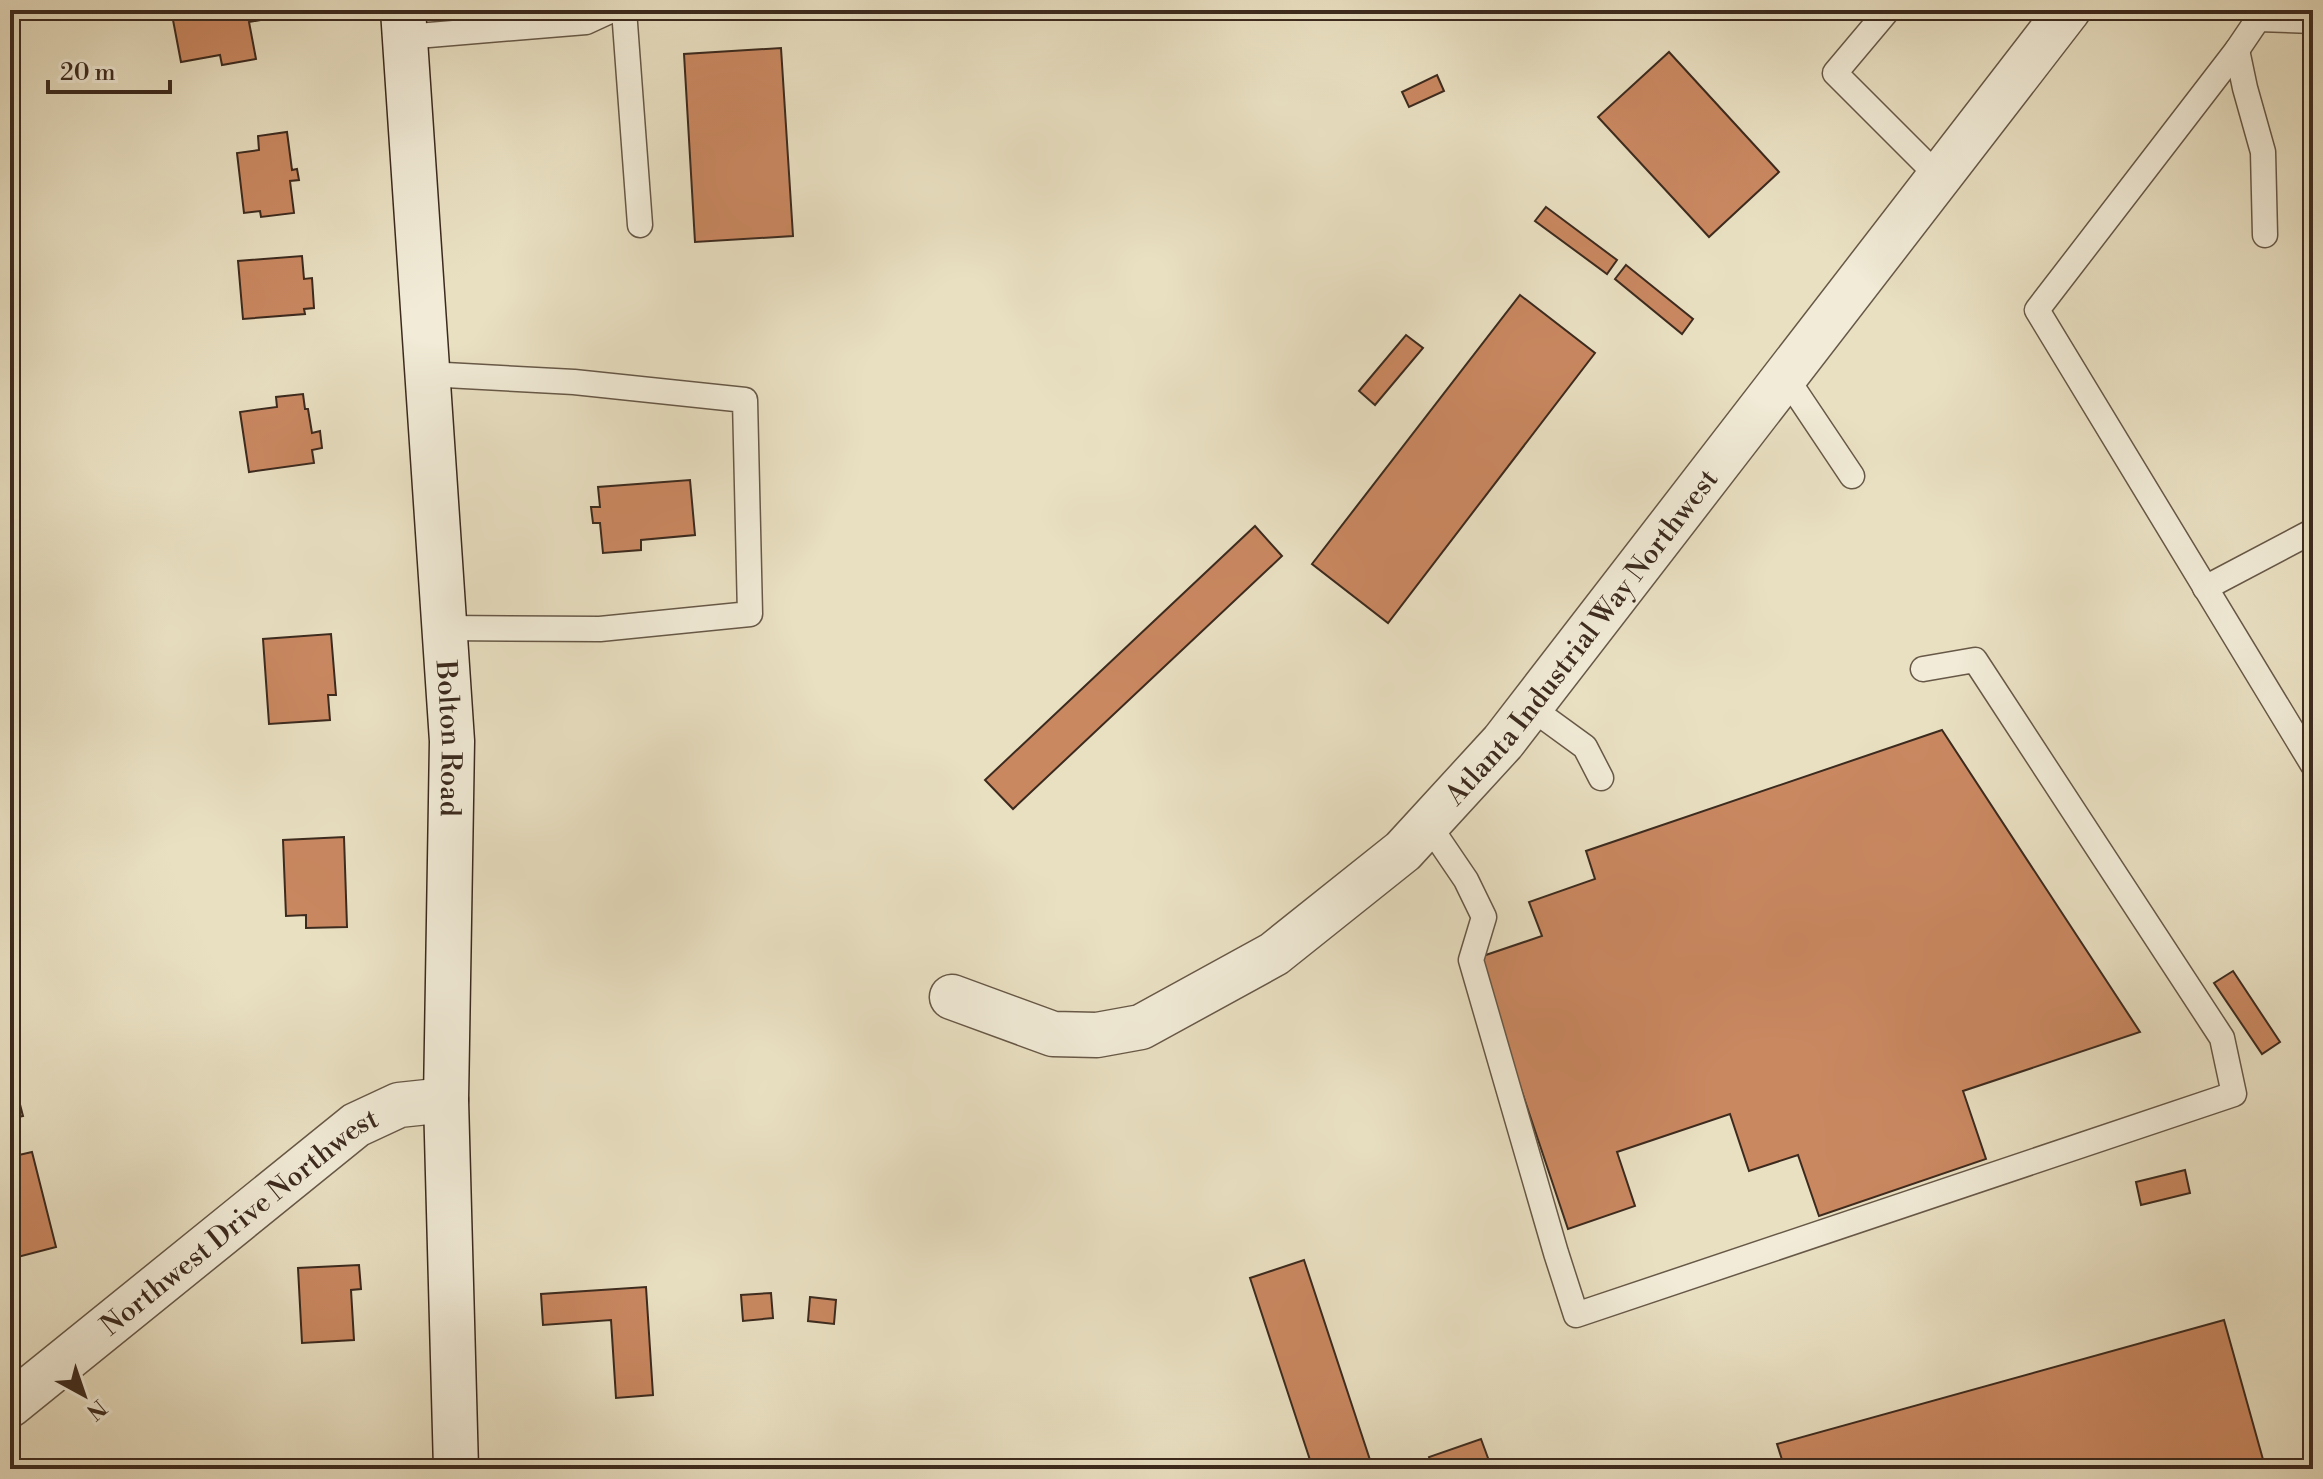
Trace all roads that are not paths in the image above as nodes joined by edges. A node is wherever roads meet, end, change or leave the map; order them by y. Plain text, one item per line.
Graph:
1 (612, 10) edge
2 (624, 10) edge
3 (1888, 10) edge
4 (2068, 10) edge
5 (2258, 15) edge
6 (572, 16) edge
7 (2313, 21) edge
8 (404, 24) edge
9 (2237, 50) junction
10 (1939, 177) junction
11 (640, 225) dead end
12 (2265, 235) dead end
13 (427, 374) junction
14 (1785, 376) junction
15 (1852, 476) dead end
16 (2313, 531) edge
17 (2205, 588) junction
18 (444, 628) junction
19 (1923, 669) dead end
20 (1530, 707) junction
21 (2313, 765) edge
22 (1601, 778) dead end
23 (1428, 824) junction
24 (952, 997) dead end
25 (446, 1100) junction
26 (10, 1405) edge
27 (456, 1469) edge

1 - 6 lane
2 - 11 lane
3 - 10 lane
4 - 10 street, Atlanta Industrial Way Northwest
5 - 7 lane
5 - 9 lane
6 - 8 lane
8 - 13 street, Bolton Road
9 - 12 lane
9 - 17 lane
10 - 14 street, Atlanta Industrial Way Northwest
13 - 18 street, Bolton Road
13 - 18 lane
14 - 15 lane
14 - 20 street, Atlanta Industrial Way Northwest
16 - 17 lane
17 - 21 lane
18 - 25 street, Bolton Road
19 - 23 lane
20 - 22 lane
20 - 23 street, Atlanta Industrial Way Northwest
23 - 24 street, Atlanta Industrial Way Northwest
25 - 26 street, Northwest Drive Northwest
25 - 27 street, Bolton Road

